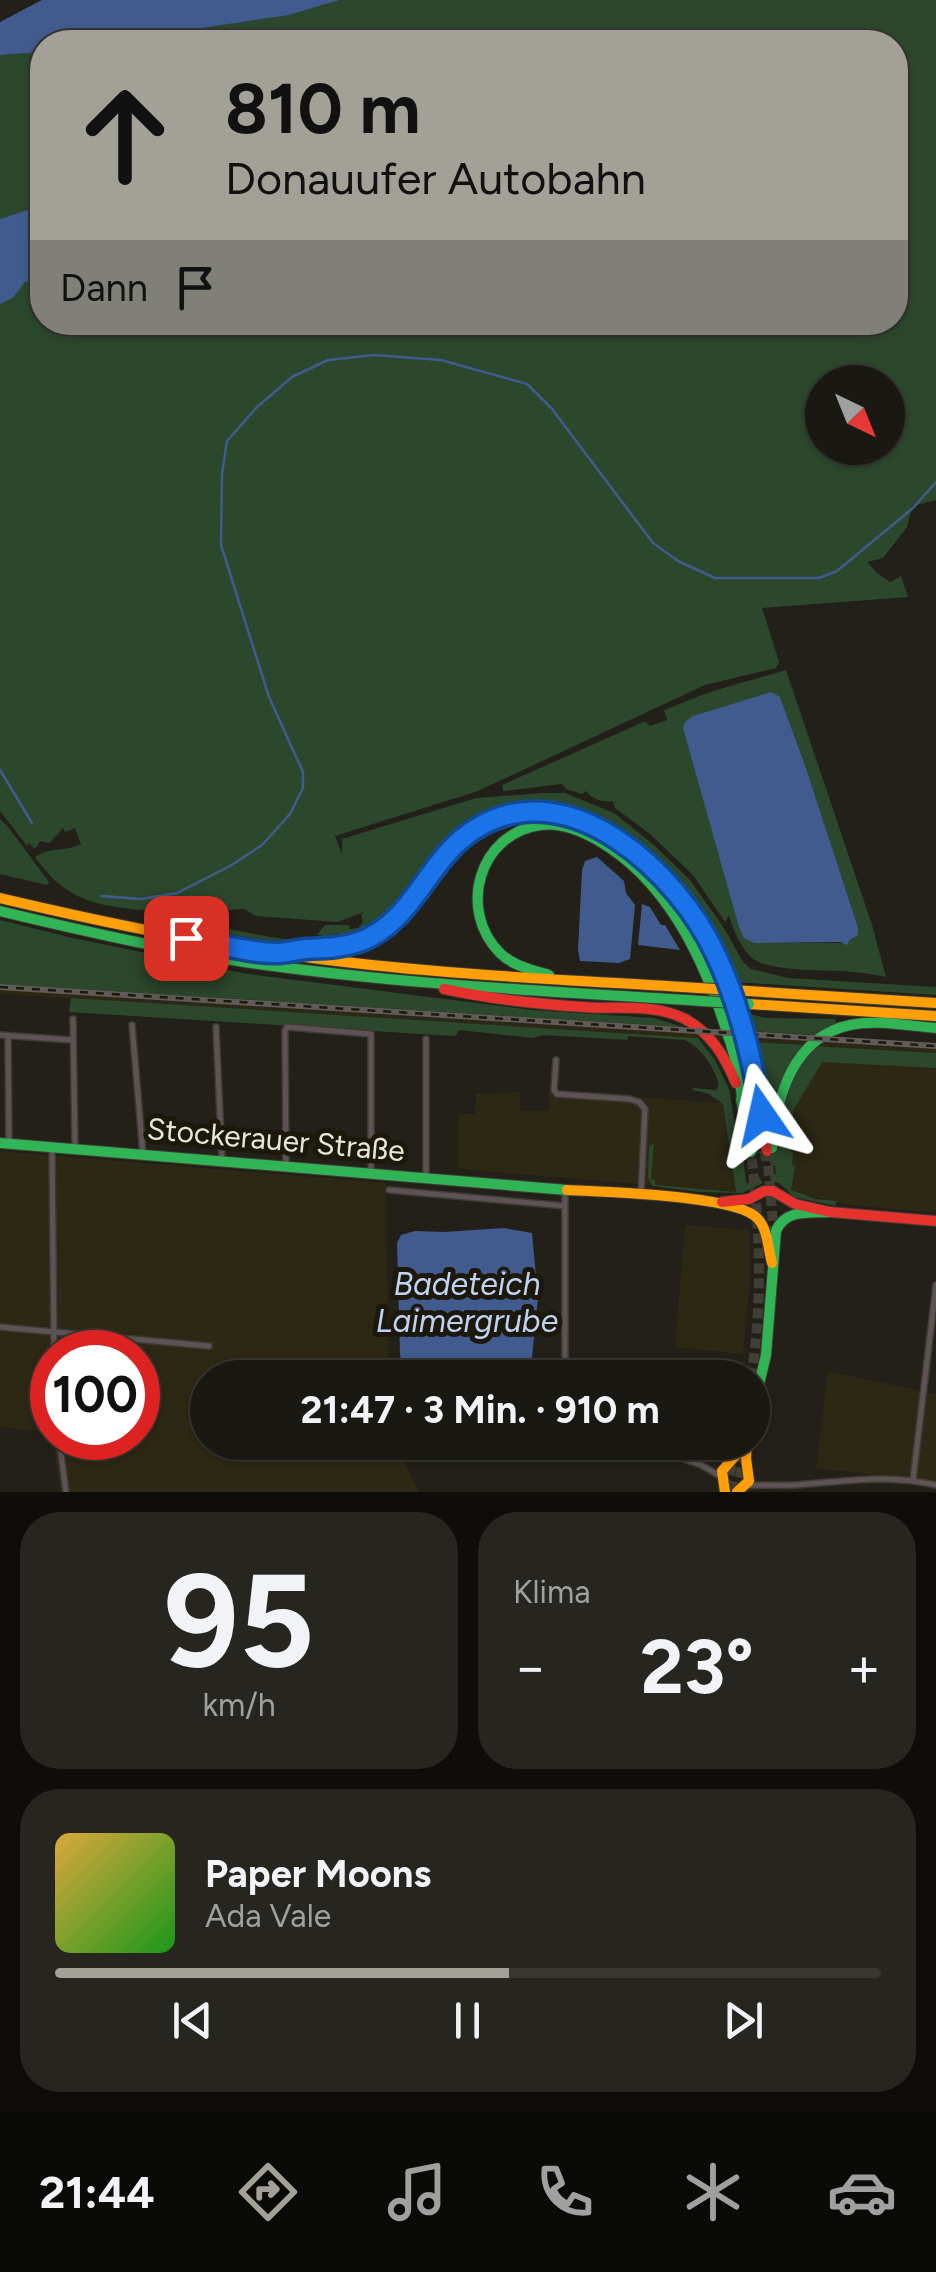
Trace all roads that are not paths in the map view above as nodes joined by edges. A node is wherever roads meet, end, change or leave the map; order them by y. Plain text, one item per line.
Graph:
1 (0, 898) edge
2 (0, 911) edge
3 (274, 953) junction
4 (564, 980) junction
5 (414, 982) junction
6 (936, 1003) edge
7 (936, 1016) edge
8 (72, 1018) dead end
9 (132, 1024) dead end
10 (216, 1027) dead end
11 (936, 1028) edge
12 (4, 1036) edge
13 (426, 1039) dead end
14 (72, 1040) junction
15 (556, 1060) dead end
16 (742, 1102) junction
17 (5, 1143) edge
18 (52, 1147) junction
19 (75, 1148) junction
20 (751, 1152) tunnel mouth
21 (143, 1154) junction
22 (222, 1161) junction
23 (286, 1167) junction
24 (371, 1174) junction
25 (426, 1178) junction
26 (566, 1188) junction
27 (390, 1190) dead end
28 (641, 1194) junction
29 (757, 1196) junction
30 (785, 1199) junction
31 (719, 1202) junction
32 (565, 1206) junction
33 (830, 1212) junction
34 (758, 1218) junction
35 (782, 1219) junction
36 (936, 1222) edge
37 (772, 1263) junction
38 (936, 1285) edge
39 (934, 1320) edge
40 (0, 1327) edge
41 (39, 1330) edge
42 (52, 1330) edge
43 (160, 1341) edge
44 (210, 1346) dead end
45 (565, 1360) edge
46 (765, 1360) edge
47 (62, 1460) edge
48 (687, 1460) edge
49 (731, 1460) edge
50 (747, 1460) edge
51 (729, 1463) junction
52 (701, 1465) junction
53 (748, 1469) junction
54 (913, 1480) junction
55 (723, 1484) edge
56 (770, 1485) junction
57 (936, 1485) edge
58 (741, 1489) edge
59 (66, 1492) edge

1 - 3 main road
2 - 5 main road
3 - 4 main road
3 - 11 main road
4 - 6 main road, bridge
4 - 16 main road
5 - 7 main road, bridge
5 - 16 main road
8 - 14 street
9 - 21 street
10 - 22 street
12 - 14 street
12 - 17 street
13 - 25 street
14 - 19 street
15 - 28 street
16 - 20 main road
17 - 18 main road, Stockerauer Straße
18 - 19 main road, Stockerauer Straße
18 - 42 street
19 - 21 main road, Stockerauer Straße
21 - 22 main road, Stockerauer Straße
22 - 23 main road, Stockerauer Straße
23 - 24 main road, Stockerauer Straße
23 - 24 street
24 - 25 main road, Stockerauer Straße
25 - 26 main road, Stockerauer Straße
26 - 28 main road, Stockerauer Straße
26 - 32 street
27 - 32 street
28 - 31 main road, Stockerauer Straße
29 - 30 main road
29 - 31 main road
29 - 34 main road
30 - 33 main road
30 - 35 main road
31 - 34 main road
32 - 45 street
33 - 35 main road
33 - 36 main road
34 - 35 main road
34 - 37 main road
35 - 37 main road
37 - 46 main road
38 - 39 street
39 - 54 street
40 - 41 street
43 - 44 street
47 - 59 street
48 - 52 street
49 - 51 main road
50 - 53 main road
51 - 52 street
51 - 53 main road
51 - 55 main road
52 - 55 street
53 - 56 street
53 - 58 main road
54 - 56 street
54 - 57 street
55 - 58 main road
56 - 58 street

